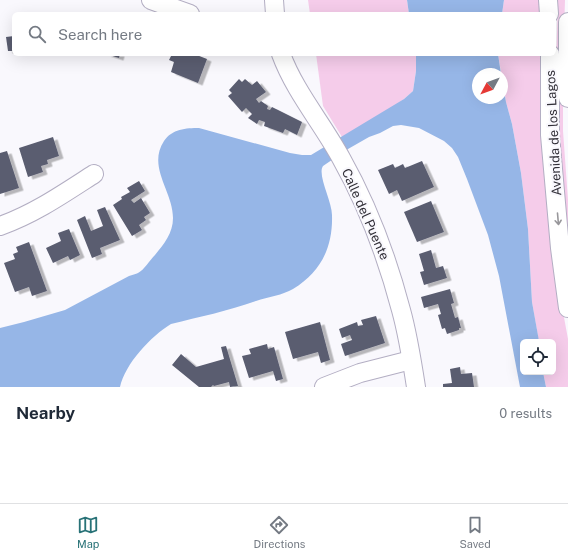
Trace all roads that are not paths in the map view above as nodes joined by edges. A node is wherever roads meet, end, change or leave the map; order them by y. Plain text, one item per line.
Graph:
1 (151, 0) edge
2 (274, 0) edge
3 (548, 0) edge
4 (184, 12) edge
5 (275, 12) edge
6 (549, 12) edge
7 (568, 22) edge
8 (281, 56) edge
9 (550, 56) edge
10 (568, 98) edge
11 (94, 174) dead end
12 (0, 226) edge
13 (568, 308) edge
14 (411, 360) junction
15 (324, 387) edge
16 (416, 387) edge

1 - 4 street
2 - 5 street
3 - 6 street
7 - 10 street, Avenida de los Lagos
8 - 14 street, Calle del Puente
9 -> 13 street, Avenida de los Lagos
11 - 12 street
14 - 15 street
14 - 16 street, Calle del Puente

